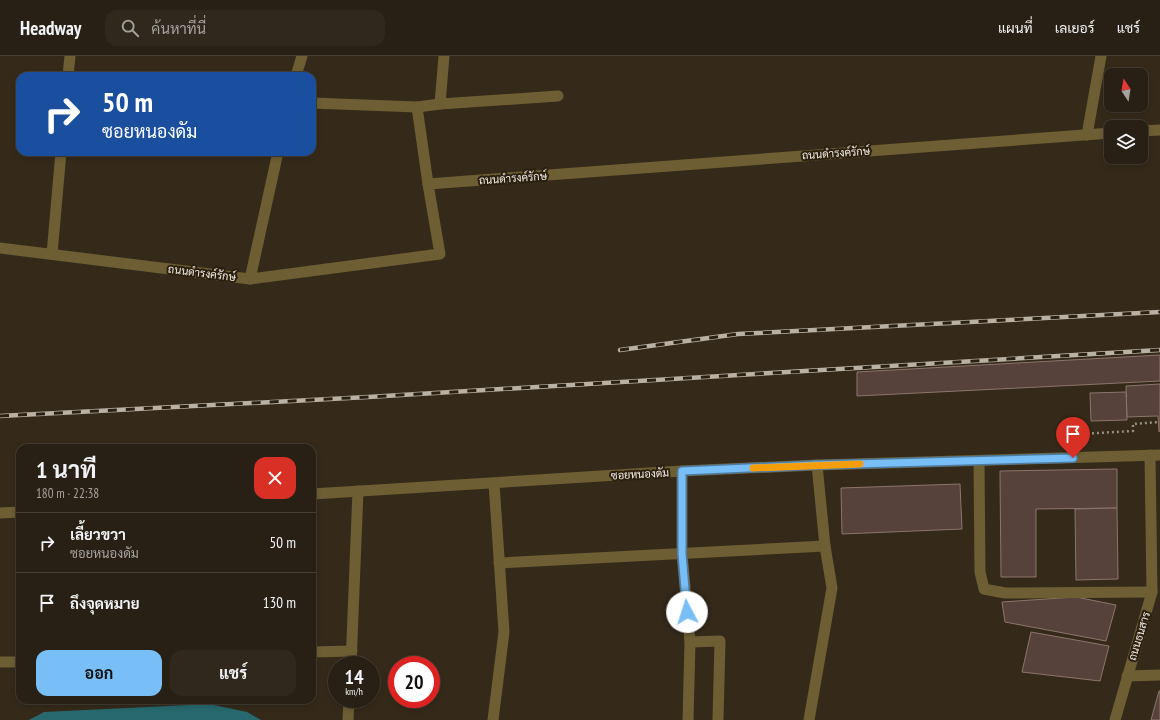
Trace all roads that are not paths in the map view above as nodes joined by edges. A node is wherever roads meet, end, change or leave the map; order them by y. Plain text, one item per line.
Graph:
1 (70, 56) edge
2 (302, 56) edge
3 (444, 56) edge
4 (1101, 56) edge
5 (68, 72) edge
6 (297, 72) edge
7 (558, 96) dead end
8 (316, 103) edge
9 (440, 104) junction
10 (417, 107) junction
11 (1160, 130) edge
12 (1148, 131) edge
13 (1104, 133) edge
14 (1087, 134) junction
15 (61, 156) edge
16 (277, 156) edge
17 (428, 184) junction
18 (0, 248) edge
19 (52, 254) junction
20 (250, 279) junction
21 (1155, 455) edge
22 (980, 461) junction
23 (817, 465) junction
24 (682, 471) junction
25 (494, 483) junction
26 (358, 491) junction
27 (316, 494) edge
28 (16, 512) edge
29 (0, 513) edge
30 (825, 546) junction
31 (682, 554) junction
32 (1156, 561) edge
33 (499, 563) junction
34 (1152, 592) junction
35 (690, 642) junction
36 (352, 651) junction
37 (316, 652) edge
38 (352, 656) edge
39 (0, 662) edge
40 (16, 662) edge
41 (1160, 675) edge
42 (1127, 676) junction
43 (349, 708) edge
44 (348, 720) edge
45 (493, 720) edge
46 (688, 720) edge
47 (718, 720) edge
48 (809, 720) edge
49 (1115, 720) edge

1 - 5 street
2 - 6 street
3 - 9 street
4 - 14 street
7 - 9 street
8 - 10 street
9 - 10 street
10 - 17 street
11 - 12 street
13 - 14 street, ถนนดำรงค์รักษ์
14 - 17 street, ถนนดำรงค์รักษ์
15 - 19 street
16 - 20 street
17 - 20 street, ถนนดำรงค์รักษ์
18 - 19 street, ถนนดำรงค์รักษ์
19 - 20 street, ถนนดำรงค์รักษ์
21 - 22 street, ซอยหนองดัม
21 - 32 street, ถนนธนสาร
22 - 23 street, ซอยหนองดัม
22 - 34 street
23 - 24 street, ซอยหนองดัม
23 - 30 street
24 - 25 street, ซอยหนองดัม
24 - 31 street
25 - 26 street, ซอยหนองดัม
25 - 33 street
26 - 27 street, ซอยหนองดัม
26 - 36 street
28 - 29 street
30 - 31 street
30 - 48 street
31 - 33 street
31 - 35 street
32 - 34 street, ถนนธนสาร
33 - 45 street
34 - 42 street, ถนนธนสาร
35 - 46 street
35 - 47 street
36 - 37 street
36 - 38 street
39 - 40 street
41 - 42 street
42 - 49 street, ถนนธนสาร
43 - 44 street

